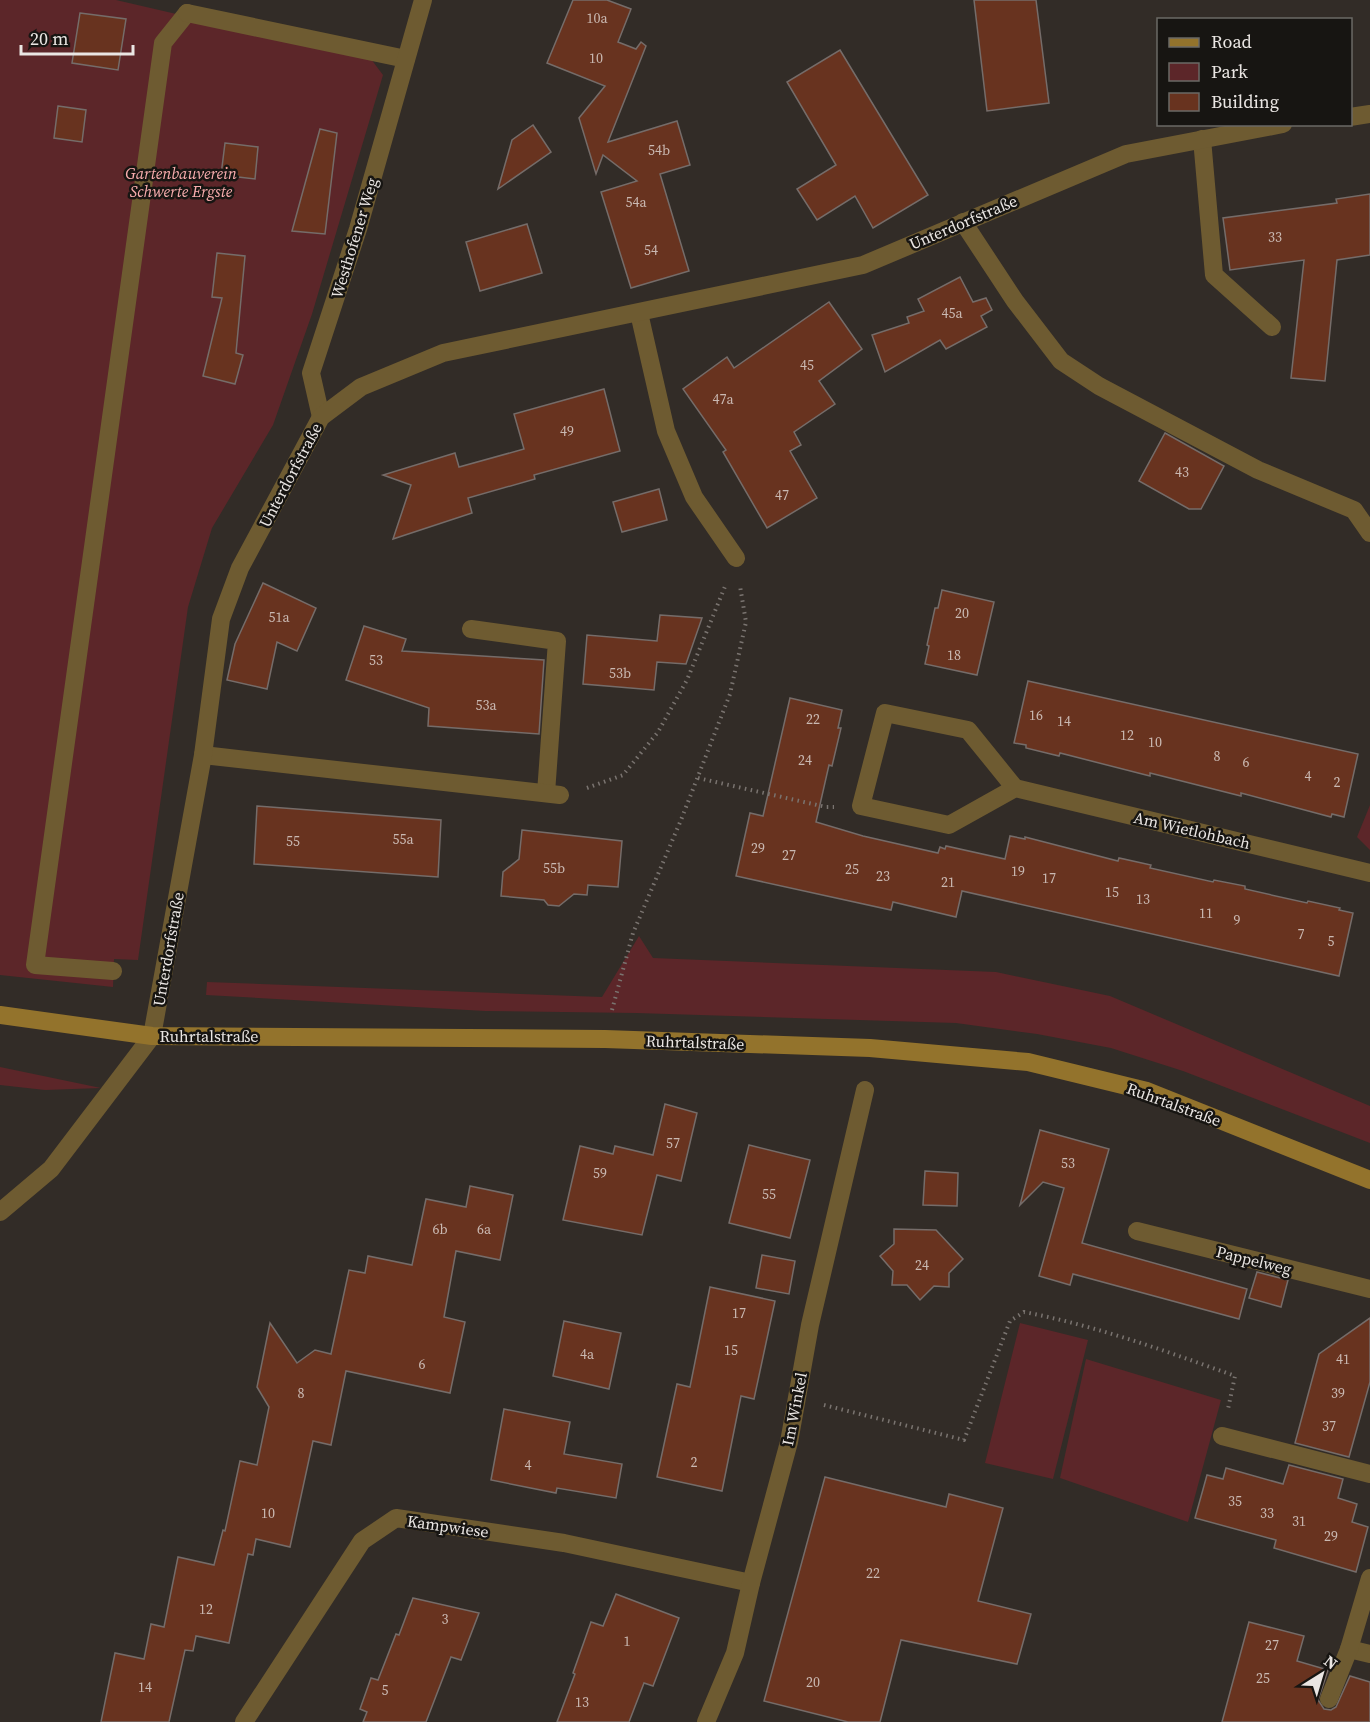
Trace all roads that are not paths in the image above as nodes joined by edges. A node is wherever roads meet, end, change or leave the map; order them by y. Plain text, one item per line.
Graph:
1 (423, 0) edge
2 (406, 59) junction
3 (1370, 114) edge
4 (1352, 117) edge
5 (1272, 126) edge
6 (1202, 139) junction
7 (963, 222) junction
8 (639, 313) junction
9 (1272, 327) dead end
10 (321, 417) junction
11 (1370, 533) edge
12 (736, 558) road end
13 (471, 629) dead end
14 (203, 755) junction
15 (1015, 788) junction
16 (1370, 873) edge
17 (113, 971) dead end
18 (0, 1015) edge
19 (152, 1036) junction
20 (865, 1090) dead end
21 (1370, 1180) edge
22 (0, 1212) edge
23 (1137, 1231) dead end
24 (1370, 1289) edge
25 (1222, 1436) road end
26 (1370, 1474) edge
27 (1370, 1578) edge
28 (751, 1583) junction
29 (1349, 1649) junction
30 (1370, 1654) edge
31 (1329, 1699) dead end
32 (244, 1722) edge
33 (706, 1722) edge

1 - 2 street, Westhofener Weg
2 - 10 street, Westhofener Weg
2 - 17 street
3 - 4 street
5 - 6 street, Unterdorfstraße
6 - 7 street, Unterdorfstraße
6 - 9 street
7 - 8 street, Unterdorfstraße
7 - 11 street
8 - 10 street, Unterdorfstraße
8 - 12 street
10 - 14 street, Unterdorfstraße
13 - 14 street
14 - 19 street, Unterdorfstraße
15 - 15 street
15 - 16 street, Am Wietlohbach
18 - 19 main road, Ruhrtalstraße
19 - 21 main road, Ruhrtalstraße
19 - 22 street
20 - 28 street, Im Winkel
23 - 24 street, Pappelweg
25 - 26 street
27 - 29 street
28 - 32 street, Kampwiese
28 - 33 street, Im Winkel
29 - 30 street
29 - 31 street

